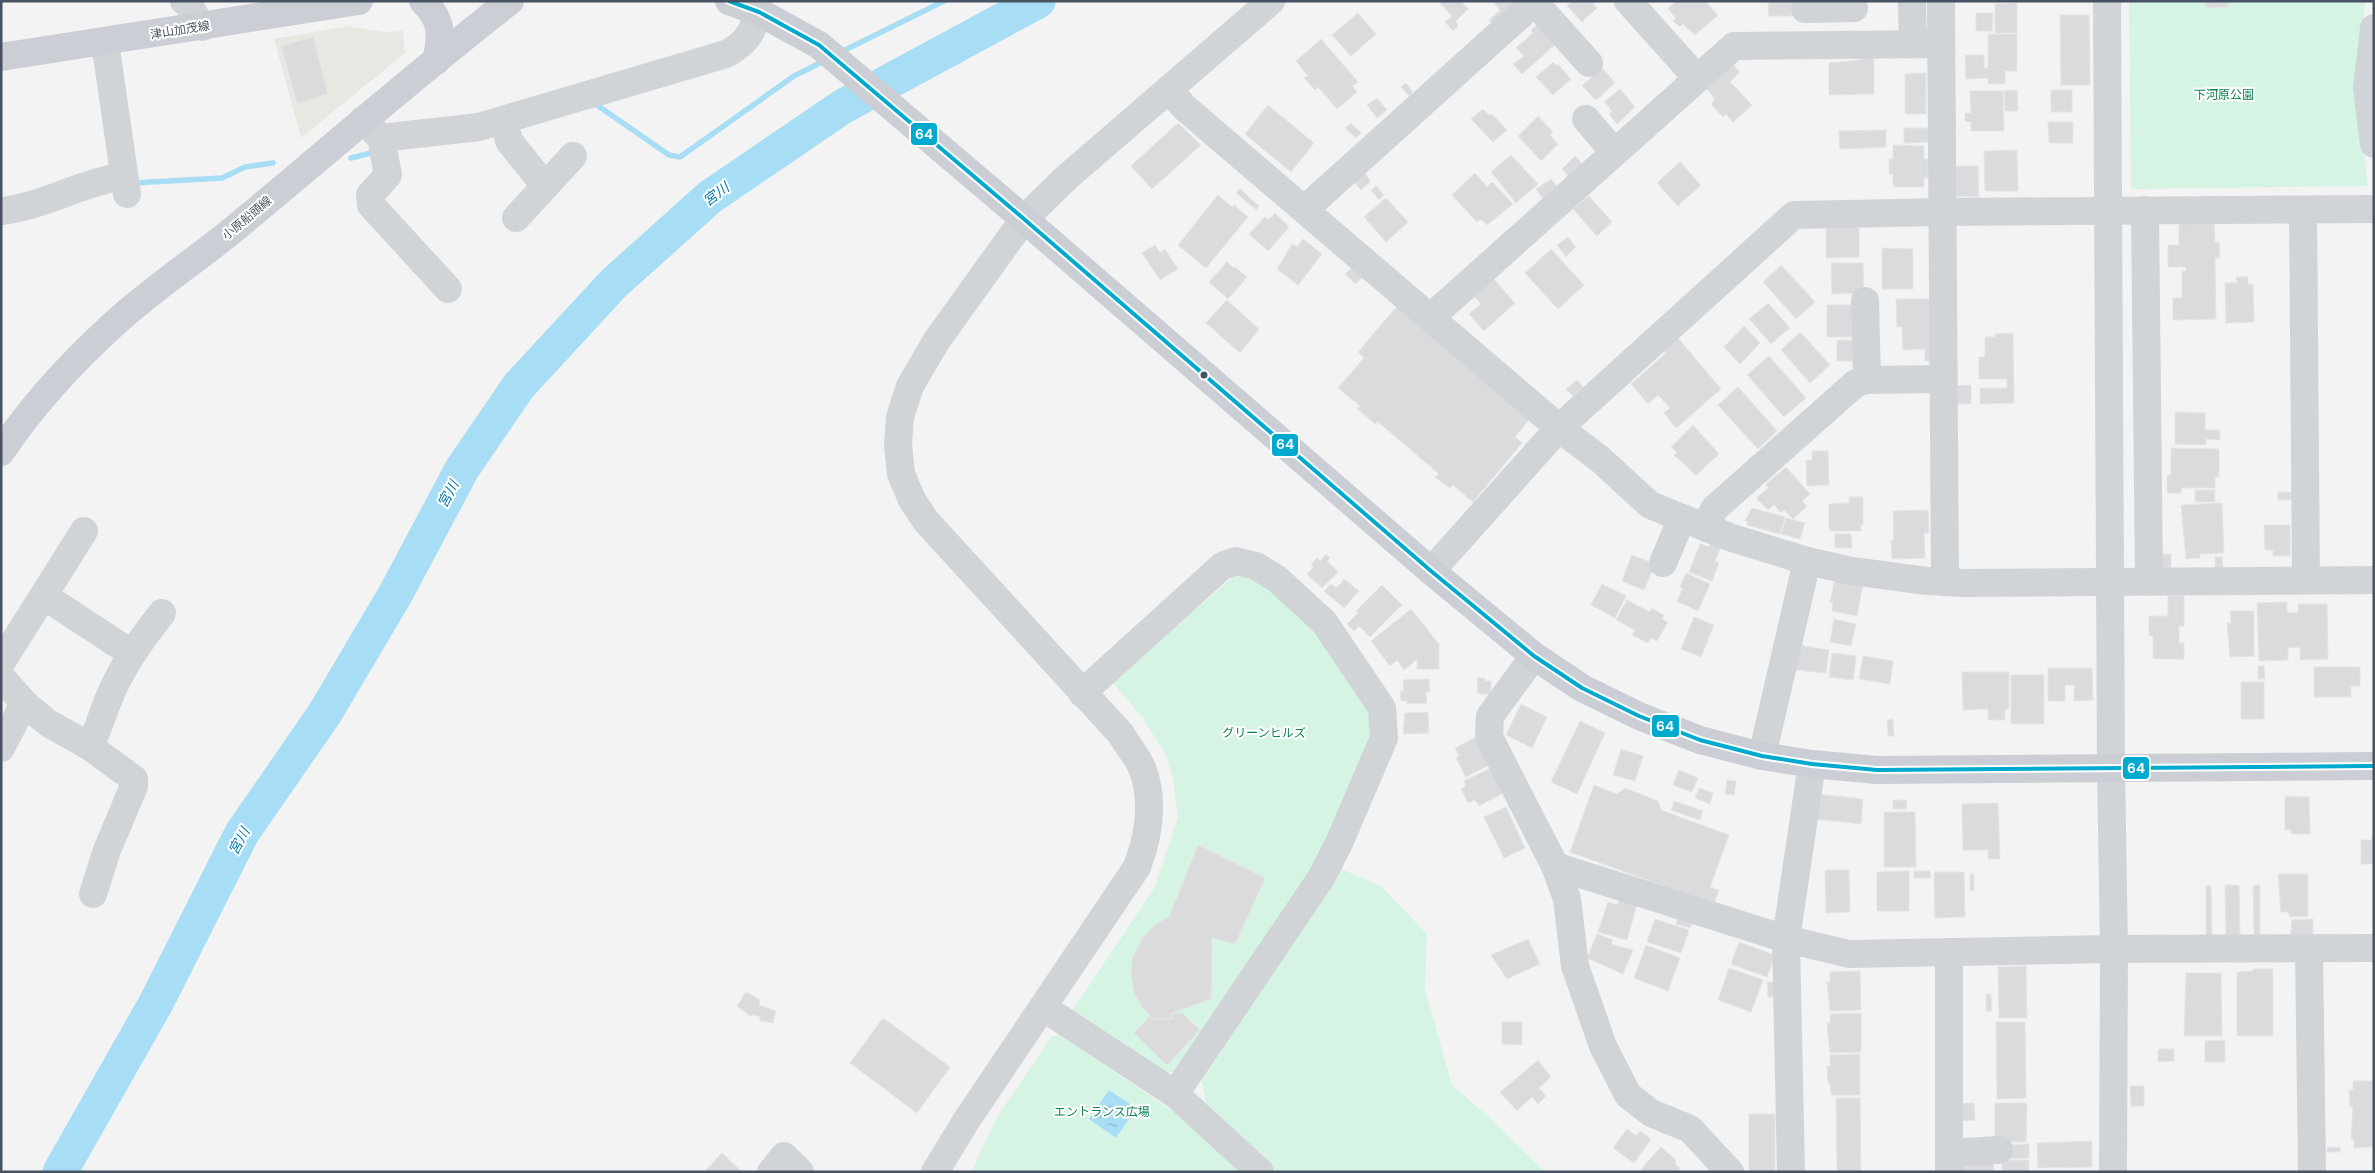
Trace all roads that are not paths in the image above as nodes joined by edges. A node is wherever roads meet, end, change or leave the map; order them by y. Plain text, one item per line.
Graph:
1 (184, 1) edge
2 (359, 1) edge
3 (423, 1) edge
4 (510, 1) edge
5 (729, 1) edge
6 (1271, 1) edge
7 (1628, 1) edge
8 (1912, 1) edge
9 (1941, 1) edge
10 (2106, 1) edge
11 (1536, 2) edge
12 (1854, 5) edge
13 (761, 6) edge
14 (271, 8) edge
15 (1805, 9) dead end
16 (202, 27) junction
17 (2374, 28) edge
18 (105, 42) junction
19 (1913, 44) junction
20 (1941, 44) junction
21 (1854, 45) junction
22 (1, 58) edge
23 (436, 61) junction
24 (1589, 63) dead end
25 (1697, 78) junction
26 (1169, 90) junction
27 (1586, 119) dead end
28 (504, 121) junction
29 (372, 129) junction
30 (2374, 144) edge
31 (1614, 152) junction
32 (573, 156) dead end
33 (545, 186) junction
34 (1305, 209) junction
35 (2374, 209) edge
36 (2108, 210) junction
37 (2145, 210) junction
38 (2303, 210) junction
39 (1, 211) edge
40 (1942, 212) junction
41 (516, 218) dead end
42 (1024, 219) junction
43 (448, 288) dead end
44 (1865, 301) dead end
45 (1431, 317) junction
46 (1944, 378) junction
47 (1867, 380) junction
48 (1558, 428) junction
49 (1, 452) edge
50 (1682, 518) junction
51 (1706, 528) junction
52 (84, 531) dead end
53 (1807, 561) junction
54 (1663, 563) dead end
55 (1431, 571) junction
56 (2148, 580) junction
57 (2306, 580) junction
58 (2374, 580) edge
59 (2110, 581) junction
60 (1945, 582) junction
61 (44, 596) junction
62 (162, 613) dead end
63 (131, 654) junction
64 (1534, 656) junction
65 (1, 662) edge
66 (1, 678) edge
67 (1082, 693) junction
68 (26, 705) junction
69 (89, 746) junction
70 (1, 748) edge
71 (1762, 756) junction
72 (1812, 764) junction
73 (2374, 766) edge
74 (2111, 768) junction
75 (1554, 866) junction
76 (93, 894) dead end
77 (1786, 939) junction
78 (2374, 948) edge
79 (2114, 949) junction
80 (2310, 950) junction
81 (1949, 952) junction
82 (1044, 1008) junction
83 (1175, 1094) junction
84 (1999, 1150) dead end
85 (1949, 1162) edge
86 (771, 1172) edge
87 (800, 1172) edge
88 (935, 1172) edge
89 (1260, 1172) edge
90 (1730, 1172) edge
91 (1791, 1172) edge
92 (2113, 1172) edge
93 (2312, 1172) edge

1 - 16 street
2 - 14 main road, 津山加茂線
3 - 23 main road
4 - 23 main road, 小原船頭線
5 - 13 main road
6 - 26 street
7 - 25 street
8 - 19 street
9 - 20 street
10 - 36 street
11 - 24 street
11 - 34 street
12 - 15 street
12 - 21 street
13 - 28 street
13 - 42 main road
14 - 16 main road, 津山加茂線
16 - 18 main road, 津山加茂線
17 - 30 street
18 - 22 main road, 津山加茂線
18 - 39 street
19 - 20 street
19 - 21 street
20 - 40 street
21 - 25 street
23 - 29 main road, 小原船頭線
25 - 31 street
26 - 34 street
26 - 42 street
27 - 31 street
28 - 29 street
28 - 33 street
29 - 43 street
29 - 49 main road, 小原船頭線
31 - 45 street
32 - 33 street
33 - 41 street
34 - 45 street
35 - 38 street
36 - 37 street
36 - 40 street
36 - 59 street
37 - 38 street
37 - 56 street
38 - 57 street
40 - 46 street
40 - 48 street
42 - 55 main road
42 - 67 street
44 - 47 street
45 - 48 street
46 - 47 street
46 - 60 street
47 - 51 street
48 - 50 street
48 - 55 street
50 - 51 street
50 - 54 street
51 - 53 street
52 - 61 street
53 - 60 street
53 - 71 street
55 - 64 main road
56 - 57 street
56 - 59 street
57 - 58 street
59 - 60 street
59 - 74 street
61 - 63 street
61 - 65 street
62 - 63 street
63 - 69 street
64 - 71 main road
64 - 75 street
66 - 68 street
67 - 82 street
67 - 83 street
68 - 69 street
68 - 70 street
69 - 76 street
71 - 72 main road
72 - 74 main road
72 - 77 street
73 - 74 main road
74 - 79 street
75 - 77 street
75 - 90 street
77 - 81 street
77 - 91 street
78 - 80 street
79 - 80 street
79 - 81 street
79 - 92 street
80 - 93 street
81 - 85 street
82 - 83 street
82 - 88 street
83 - 89 street
84 - 85 street
86 - 87 street

